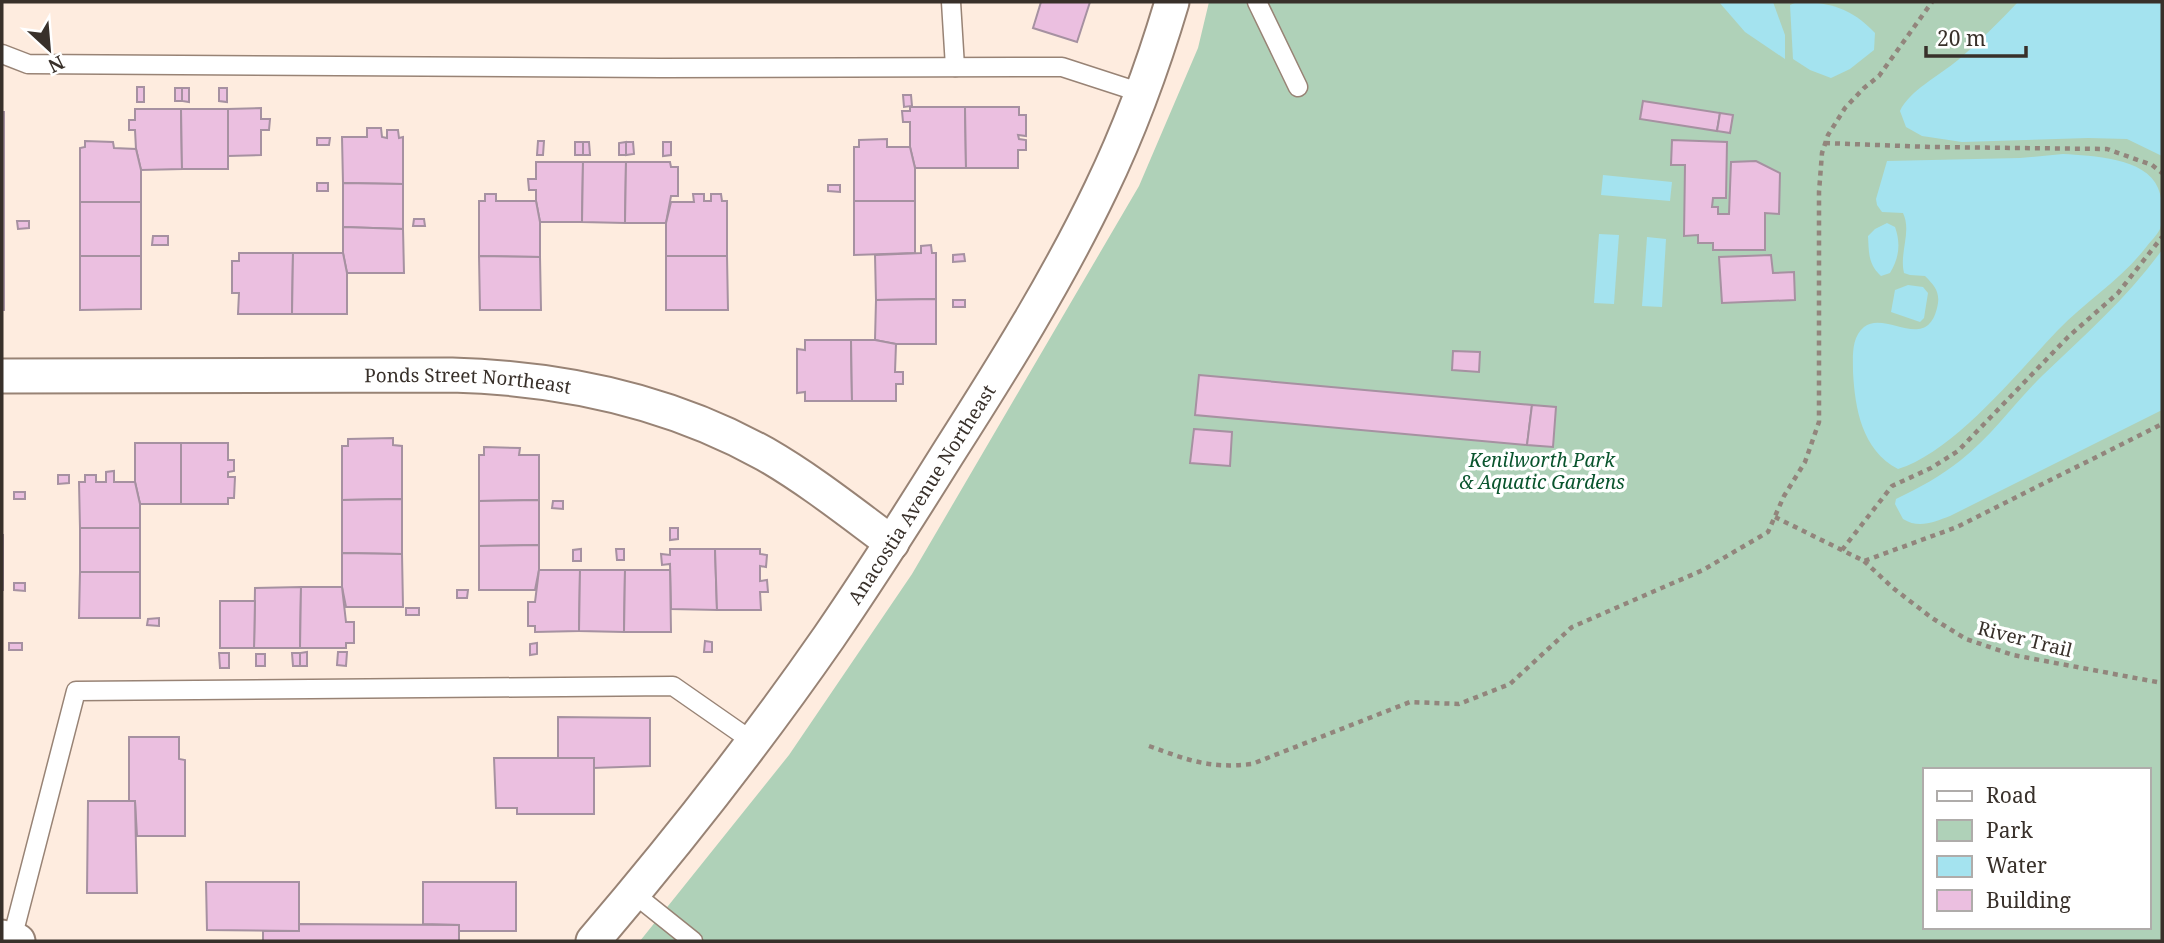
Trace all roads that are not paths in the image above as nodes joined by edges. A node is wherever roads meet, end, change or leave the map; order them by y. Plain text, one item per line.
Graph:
1 (951, 2) edge
2 (1172, 2) edge
3 (1257, 2) edge
4 (2, 54) edge
5 (955, 67) junction
6 (1298, 86) dead end
7 (1142, 93) junction
8 (2, 376) edge
9 (891, 543) junction
10 (752, 741) junction
11 (633, 892) junction
12 (10, 939) edge
13 (593, 941) edge
14 (693, 941) edge

1 - 5 lane
2 - 7 street, Anacostia Avenue Northeast
3 - 6 lane
4 - 5 lane
5 - 7 lane
7 - 9 street, Anacostia Avenue Northeast
8 - 9 street, Ponds Street Northeast
9 - 10 street, Anacostia Avenue Northeast
10 - 11 street, Anacostia Avenue Northeast
10 - 12 lane
11 - 13 street, Anacostia Avenue Northeast
11 - 14 lane

